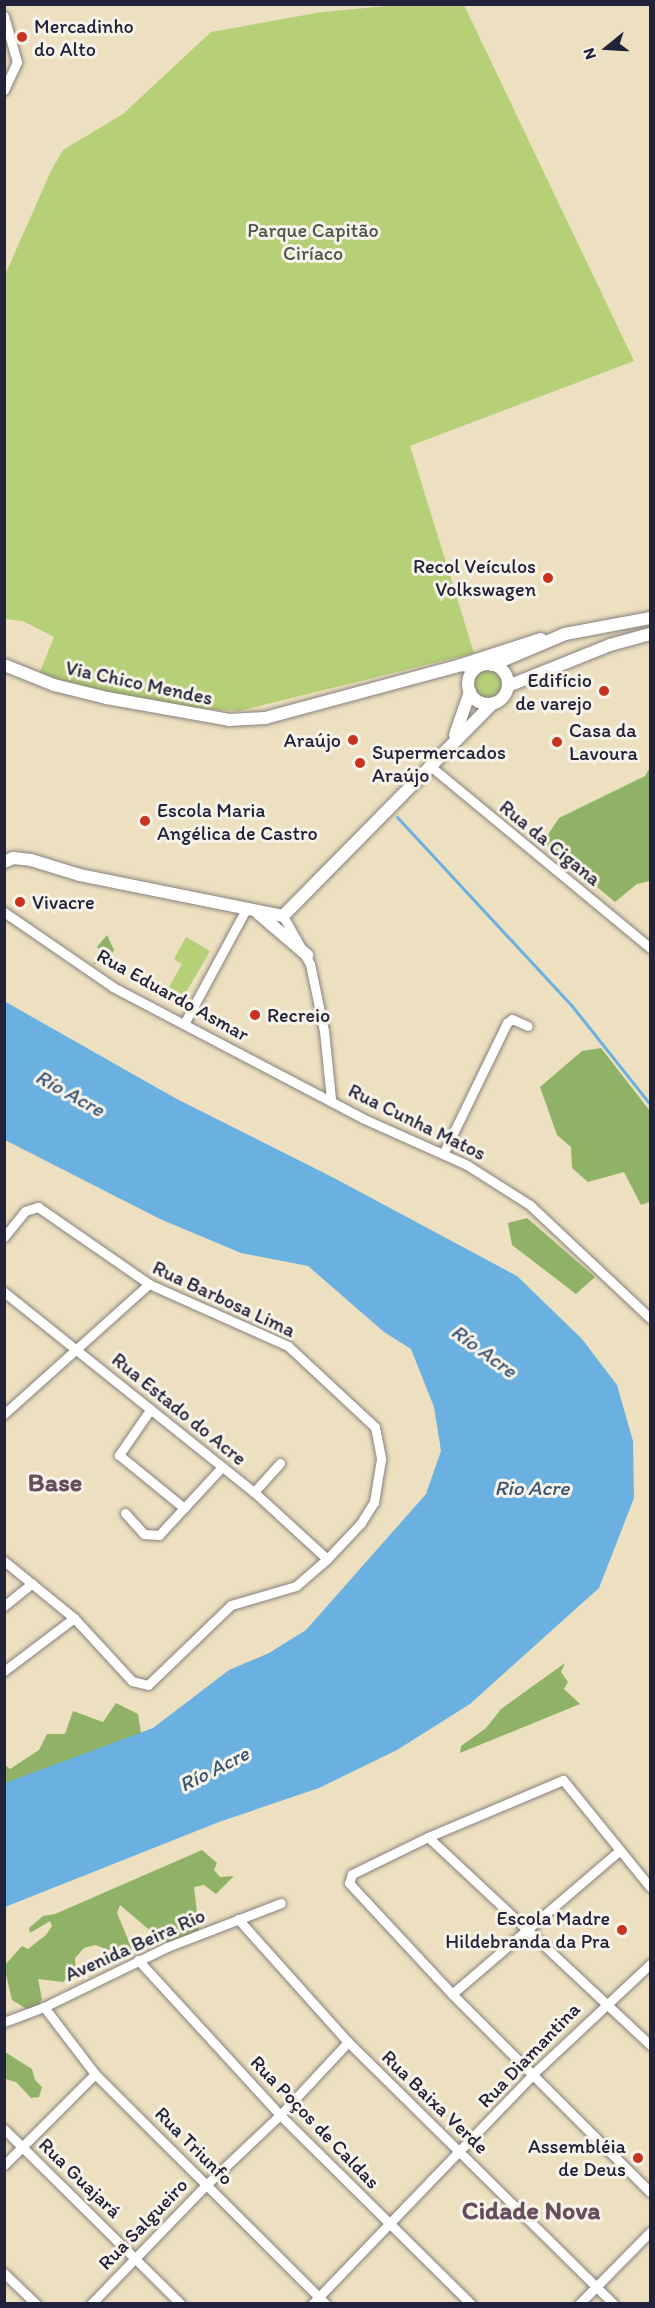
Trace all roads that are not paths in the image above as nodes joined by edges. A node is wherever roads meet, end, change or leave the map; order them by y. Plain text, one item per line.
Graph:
1 (4, 16) edge
2 (4, 90) edge
3 (651, 618) edge
4 (566, 634) junction
5 (651, 634) edge
6 (4, 665) edge
7 (461, 665) junction
8 (492, 665) junction
9 (477, 667) junction
10 (443, 670) junction
11 (508, 686) junction
12 (469, 689) junction
13 (492, 704) junction
14 (453, 741) junction
15 (429, 765) junction
16 (4, 862) edge
17 (4, 912) edge
18 (251, 912) junction
19 (283, 916) junction
20 (651, 948) edge
21 (307, 955) junction
22 (184, 1024) junction
23 (528, 1026) dead end
24 (330, 1099) junction
25 (444, 1152) junction
26 (4, 1237) edge
27 (149, 1284) junction
28 (4, 1292) edge
29 (651, 1318) edge
30 (78, 1350) junction
31 (150, 1410) junction
32 (4, 1414) edge
33 (280, 1463) dead end
34 (222, 1467) junction
35 (254, 1492) junction
36 (184, 1508) junction
37 (125, 1513) dead end
38 (327, 1559) junction
39 (4, 1561) edge
40 (32, 1583) junction
41 (4, 1606) edge
42 (74, 1618) junction
43 (4, 1671) edge
44 (428, 1837) junction
45 (619, 1851) junction
46 (651, 1887) edge
47 (280, 1903) dead end
48 (238, 1919) junction
49 (528, 1929) junction
50 (138, 1960) junction
51 (651, 1964) edge
52 (452, 1994) junction
53 (608, 2001) junction
54 (44, 2007) junction
55 (4, 2022) edge
56 (348, 2042) junction
57 (651, 2045) edge
58 (95, 2073) junction
59 (533, 2074) junction
60 (280, 2115) junction
61 (4, 2129) edge
62 (22, 2147) junction
63 (461, 2151) junction
64 (4, 2165) edge
65 (207, 2184) junction
66 (651, 2192) edge
67 (390, 2223) junction
68 (651, 2232) edge
69 (137, 2258) junction
70 (4, 2273) edge
71 (596, 2285) junction
72 (319, 2296) junction
73 (36, 2304) edge
74 (91, 2304) edge
75 (181, 2304) edge
76 (312, 2304) edge
77 (326, 2304) edge
78 (471, 2304) edge
79 (579, 2304) edge
80 (614, 2304) edge

1 - 2 street
3 - 4 main road
4 - 7 main road
4 - 8 main road
5 - 11 main road
6 - 10 main road, Via Chico Mendes
7 - 9 main road, Via Chico Mendes
7 - 10 main road, Via Chico Mendes
8 - 9 main road
8 - 11 main road
9 - 12 main road
10 - 12 main road
11 - 13 main road
12 - 13 main road
12 - 14 main road
13 - 14 main road
14 - 15 main road
15 - 19 main road
15 - 20 street, Rua da Cigana
16 - 18 main road
17 - 22 street, Rua Eduardo Asmar
18 - 19 main road
18 - 21 main road
18 - 22 street
19 - 21 street
21 - 24 street
22 - 24 street, Rua Eduardo Asmar
23 - 25 street
24 - 25 street, Rua Cunha Matos
25 - 29 street, Rua Cunha Matos
26 - 27 street, Rua Barbosa Lima
27 - 30 street
27 - 38 street, Rua Barbosa Lima
28 - 30 street, Rua Estado do Acre
30 - 31 street, Rua Estado do Acre
30 - 32 street
31 - 34 street, Rua Estado do Acre
31 - 36 street
33 - 35 street
34 - 35 street, Rua Estado do Acre
34 - 36 street
35 - 38 street, Rua Estado do Acre
36 - 37 street
38 - 42 street, Rua Barbosa Lima
39 - 40 street
40 - 41 street
40 - 42 street
42 - 43 street
44 - 45 street
44 - 49 street
44 - 52 street
45 - 46 street
45 - 49 street
47 - 48 street, Avenida Beira Rio
48 - 50 street, Avenida Beira Rio
48 - 56 street, Rua Baixa Verde
49 - 52 street
49 - 53 street
50 - 54 street, Avenida Beira Rio
50 - 60 street, Rua Poços de Caldas
51 - 53 street, Rua Diamantina
52 - 59 street
53 - 57 street
53 - 59 street, Rua Diamantina
54 - 55 street, Avenida Beira Rio
54 - 58 street, Rua Triunfo
56 - 60 street, Rua Salgueiro
56 - 63 street, Rua Baixa Verde
58 - 62 street
58 - 65 street, Rua Triunfo
59 - 63 street, Rua Diamantina
59 - 66 street
60 - 65 street, Rua Salgueiro
60 - 67 street, Rua Poços de Caldas
61 - 62 street, Rua Guajará
62 - 64 street
62 - 69 street, Rua Guajará
63 - 67 street, Rua Diamantina
63 - 71 street, Rua Baixa Verde
65 - 69 street, Rua Salgueiro
65 - 72 street, Rua Triunfo
67 - 72 street, Rua Diamantina
67 - 78 street, Rua Poços de Caldas
68 - 71 street
69 - 74 street, Rua Salgueiro
69 - 75 street, Rua Guajará
70 - 73 street
71 - 79 street
71 - 80 street, Rua Baixa Verde
72 - 76 street, Rua Diamantina
72 - 77 street, Rua Triunfo

